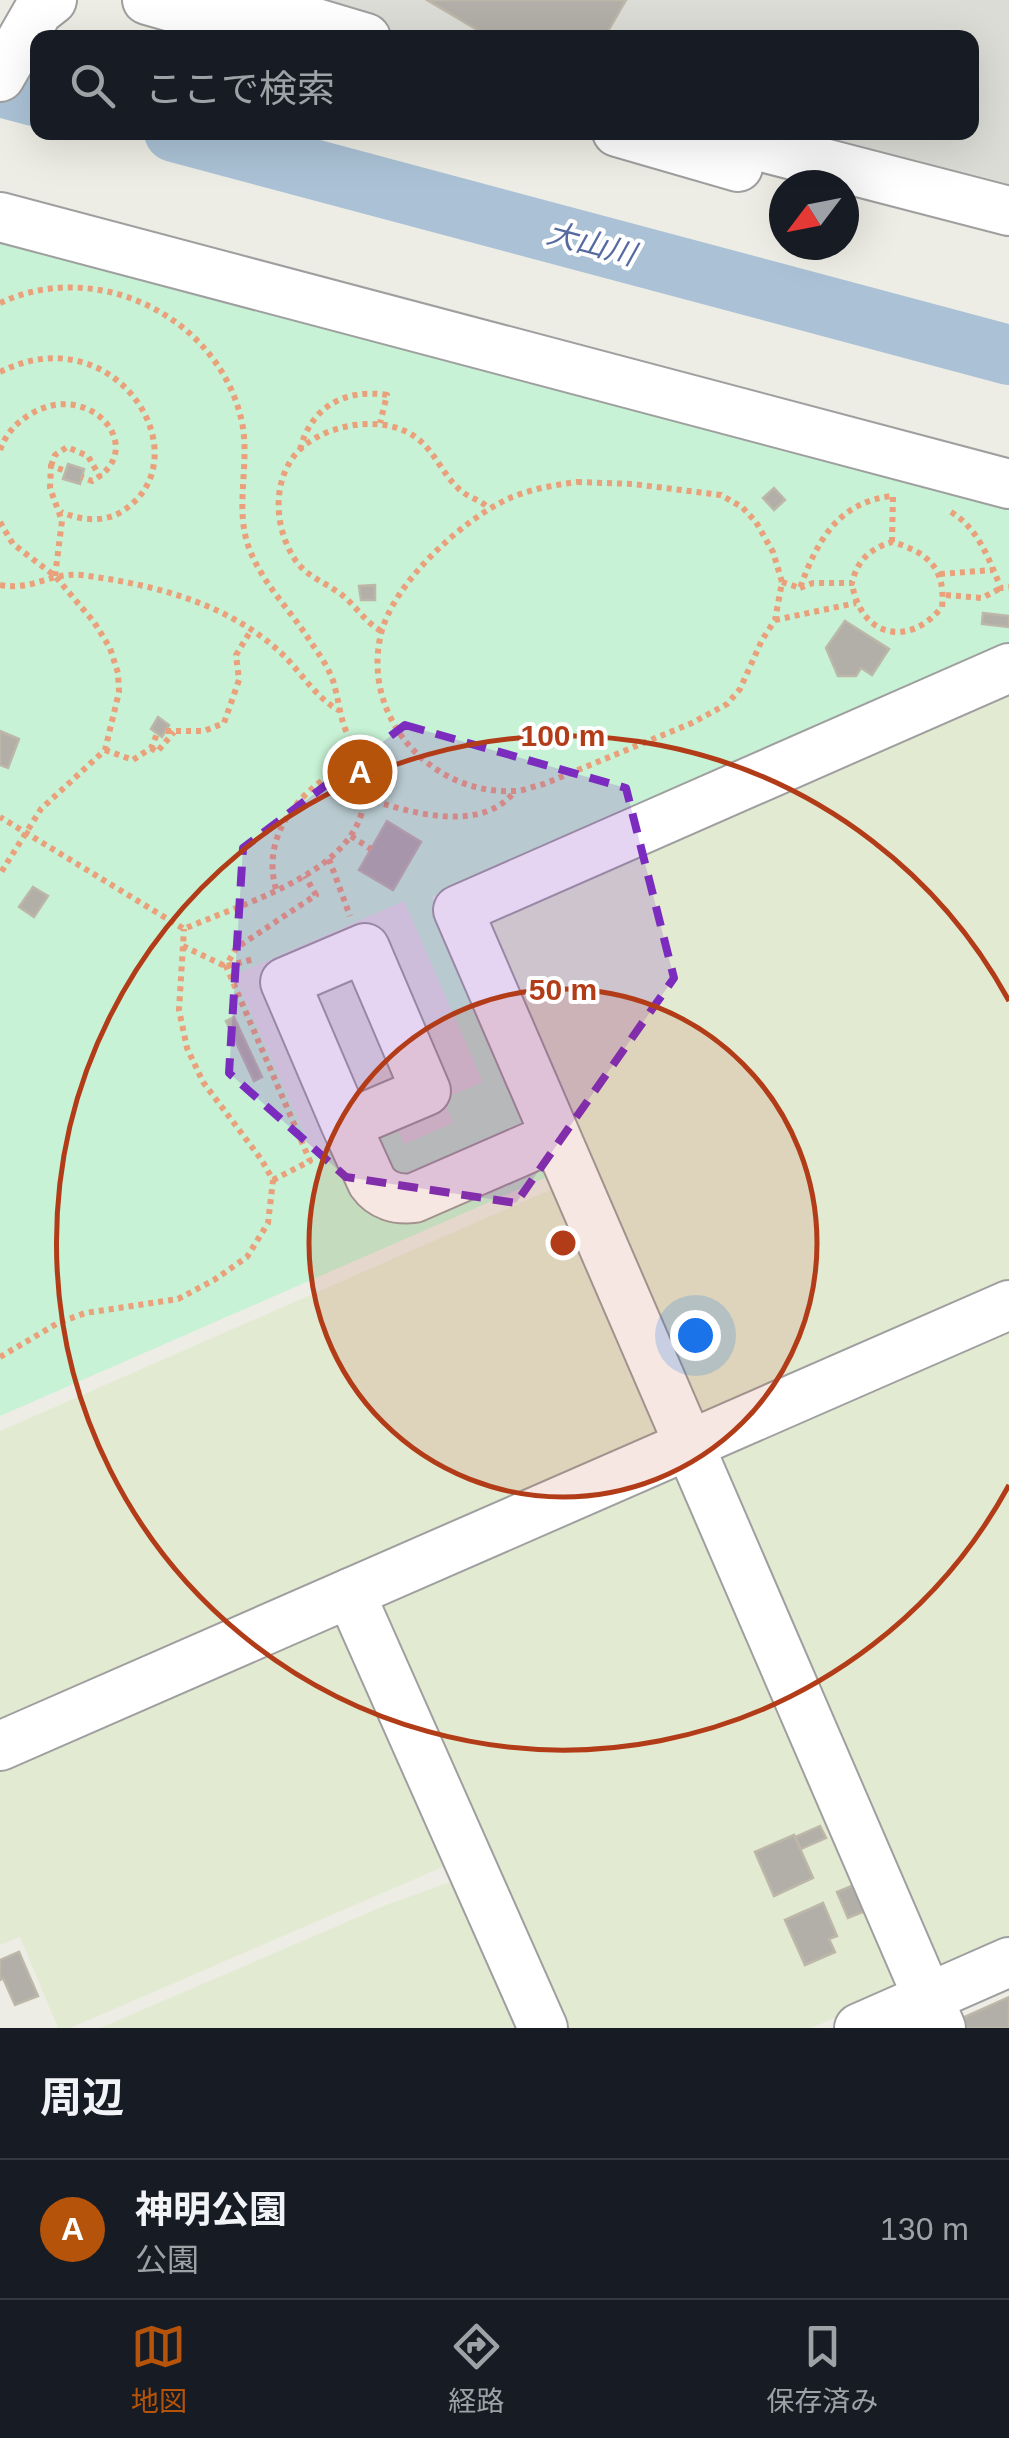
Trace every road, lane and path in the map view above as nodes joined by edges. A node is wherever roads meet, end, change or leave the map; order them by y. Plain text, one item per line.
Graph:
1 (147, 0) edge
2 (240, 0) edge
3 (45, 6) edge
4 (252, 30) edge
5 (339, 30) edge
6 (0, 76) edge
7 (644, 140) edge
8 (735, 140) edge
9 (769, 176) edge
10 (859, 201) edge
11 (1009, 211) edge
12 (0, 217) edge
13 (1009, 244) edge
14 (0, 303) edge
15 (0, 372) edge
16 (380, 423) junction
17 (0, 450) edge
18 (299, 451) junction
19 (51, 466) junction
20 (66, 472) dead end
21 (82, 477) dead end
22 (100, 477) junction
23 (1009, 484) edge
24 (893, 496) junction
25 (908, 497) dead end
26 (940, 506) dead end
27 (489, 509) junction
28 (61, 512) junction
29 (0, 522) edge
30 (892, 542) junction
31 (993, 570) junction
32 (940, 574) junction
33 (55, 576) junction
34 (782, 582) junction
35 (852, 584) junction
36 (0, 586) edge
37 (1005, 587) edge
38 (800, 588) junction
39 (946, 594) dead end
40 (856, 603) junction
41 (774, 620) junction
42 (381, 631) junction
43 (250, 632) junction
44 (1009, 668) edge
45 (338, 710) junction
46 (156, 734) dead end
47 (150, 748) junction
48 (105, 750) junction
49 (358, 760) junction
50 (515, 791) junction
51 (366, 798) junction
52 (0, 817) edge
53 (26, 833) junction
54 (352, 836) junction
55 (371, 849) dead end
56 (0, 874) edge
57 (276, 889) junction
58 (184, 929) junction
59 (183, 946) junction
60 (224, 966) dead end
61 (346, 1124) dead end
62 (554, 1137) junction
63 (1009, 1305) edge
64 (0, 1357) edge
65 (689, 1444) junction
66 (350, 1593) junction
67 (0, 1746) edge
68 (1009, 1962) edge
69 (934, 2013) edge
70 (542, 2028) edge
71 (859, 2028) edge

1 - 4 street
2 - 5 street
3 - 6 street
7 - 9 street
8 - 11 street
10 - 13 street
12 - 23 street
14 - 45 path
15 - 28 path
16 - 18 path
16 - 18 path
16 - 27 path
17 - 22 path
18 - 42 path
19 - 20 path
19 - 22 path
19 - 28 path
21 - 22 path
24 - 25 path
24 - 30 path
24 - 38 path
26 - 31 path
27 - 34 path
27 - 42 path
28 - 33 path
29 - 33 path
30 - 32 path
30 - 35 path
31 - 32 path
31 - 37 path
32 - 40 path
33 - 36 path
33 - 43 path
33 - 48 path
34 - 38 path
34 - 41 path
35 - 38 path
35 - 40 path
37 - 39 path
40 - 41 path
41 - 50 path
42 - 50 path
43 - 45 path
43 - 47 path
44 - 62 street
45 - 49 path
46 - 47 path
47 - 48 path
48 - 53 path
49 - 51 path
49 - 57 path
50 - 51 path
51 - 54 path
52 - 53 path
53 - 56 path
53 - 58 path
54 - 55 path
54 - 57 path
57 - 58 path
58 - 59 path
59 - 60 path
59 - 64 path
61 - 62 street
62 - 65 street
63 - 65 street
65 - 66 street
65 - 69 street
66 - 67 street
66 - 70 street
68 - 69 street
69 - 71 street

